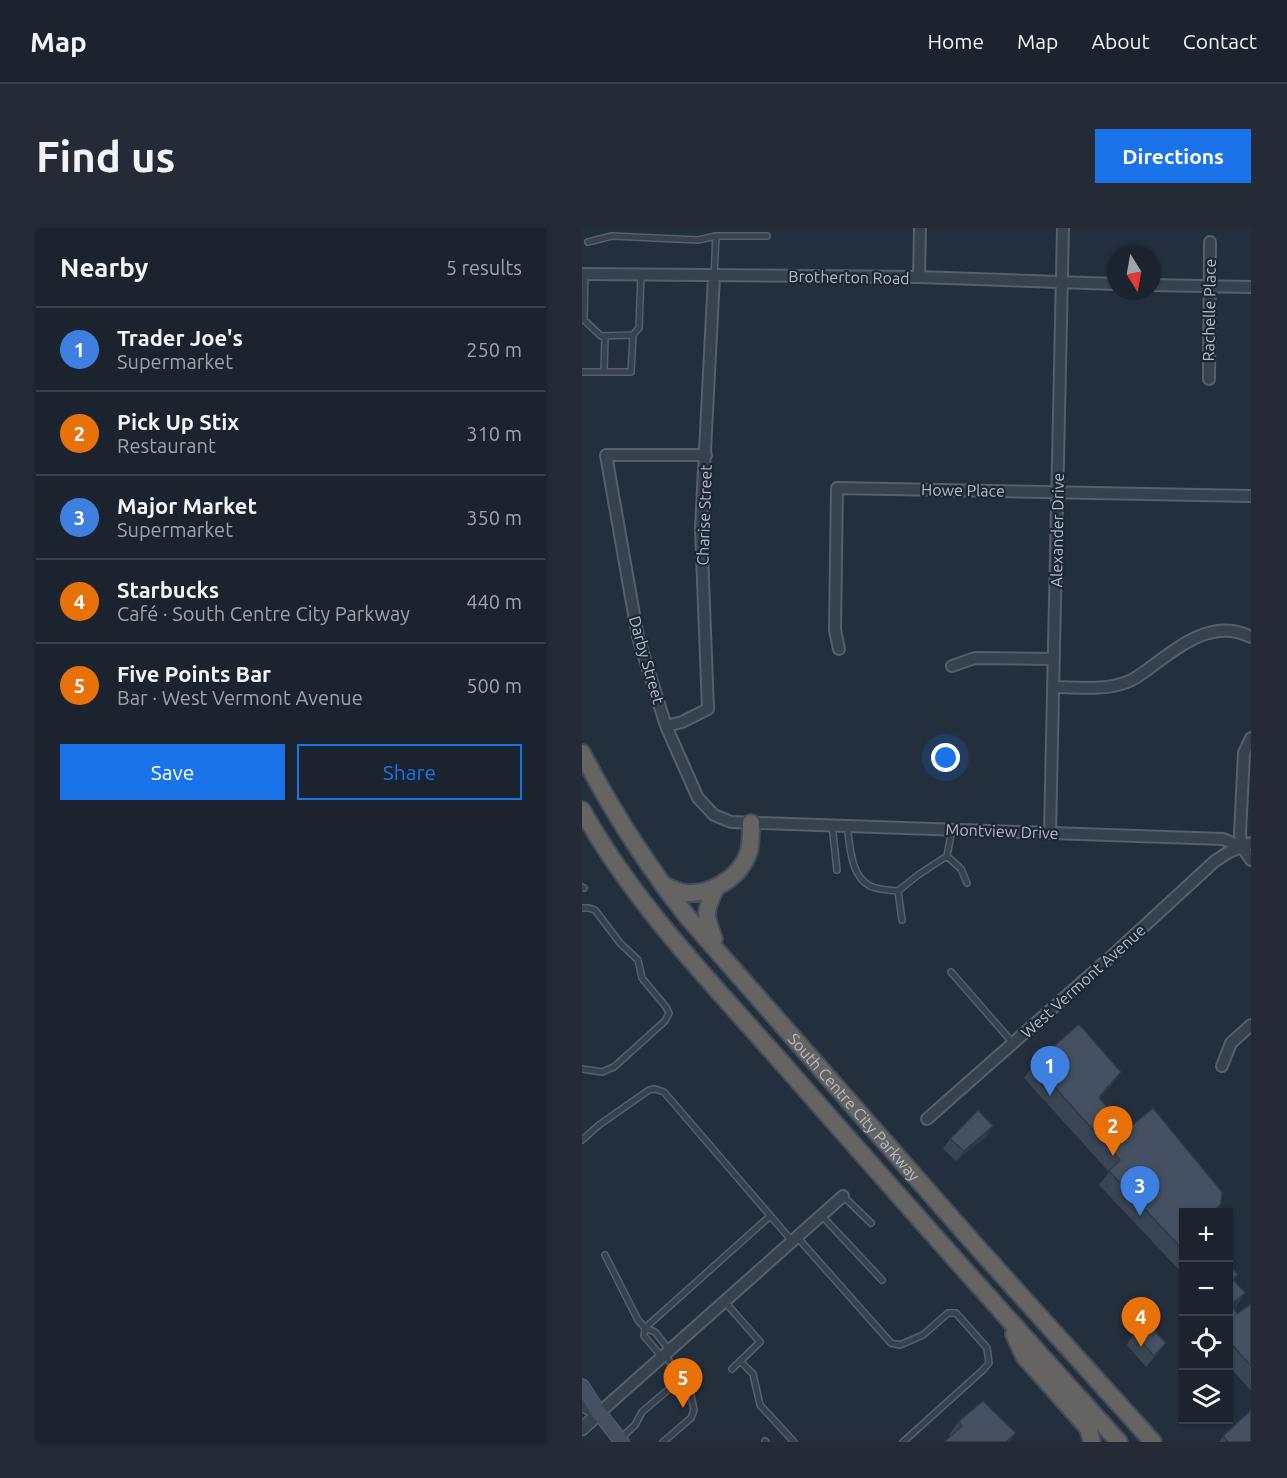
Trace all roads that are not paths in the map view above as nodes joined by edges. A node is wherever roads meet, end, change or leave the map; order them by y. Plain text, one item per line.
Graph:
1 (611, 228) edge
2 (746, 228) edge
3 (920, 228) edge
4 (1063, 228) edge
5 (612, 236) junction
6 (716, 236) junction
7 (746, 236) junction
8 (766, 236) dead end
9 (588, 242) dead end
10 (1210, 242) dead end
11 (641, 273) junction
12 (584, 274) edge
13 (714, 276) junction
14 (919, 277) junction
15 (1062, 283) junction
16 (1107, 284) edge
17 (1161, 285) edge
18 (1209, 286) junction
19 (1251, 287) edge
20 (583, 309) edge
21 (633, 335) junction
22 (605, 336) junction
23 (582, 372) edge
24 (604, 372) junction
25 (1209, 379) dead end
26 (706, 455) junction
27 (1058, 491) junction
28 (1251, 496) edge
29 (1251, 637) edge
30 (839, 649) dead end
31 (1054, 659) junction
32 (952, 666) dead end
33 (1053, 687) junction
34 (666, 726) junction
35 (1251, 738) edge
36 (584, 760) edge
37 (582, 810) edge
38 (751, 823) junction
39 (832, 825) junction
40 (847, 826) junction
41 (952, 829) junction
42 (1050, 832) junction
43 (1246, 845) edge
44 (947, 856) junction
45 (1251, 860) edge
46 (837, 870) dead end
47 (968, 883) dead end
48 (662, 885) junction
49 (716, 887) junction
50 (898, 891) junction
51 (582, 908) edge
52 (902, 920) dead end
53 (721, 955) junction
54 (951, 972) dead end
55 (1251, 1026) edge
56 (1012, 1042) junction
57 (1222, 1066) dead end
58 (582, 1069) edge
59 (927, 1119) dead end
60 (582, 1140) edge
61 (843, 1196) joint
62 (821, 1215) junction
63 (769, 1216) junction
64 (871, 1223) dead end
65 (795, 1239) junction
66 (605, 1255) dead end
67 (882, 1280) dead end
68 (725, 1302) junction
69 (1006, 1317) junction
70 (645, 1328) junction
71 (666, 1355) junction
72 (741, 1361) junction
73 (732, 1370) dead end
74 (683, 1377) junction
75 (582, 1386) edge
76 (582, 1405) edge
77 (599, 1413) junction
78 (582, 1429) edge
79 (621, 1440) edge
80 (663, 1442) edge
81 (794, 1442) edge
82 (903, 1442) edge
83 (1092, 1442) edge
84 (1119, 1442) edge
85 (1153, 1442) edge

1 - 5 lane
2 - 7 lane
3 - 14 street
4 - 15 street, Alexander Drive
5 - 6 lane
5 - 9 lane
6 - 7 lane
6 - 13 lane
7 - 8 lane
10 - 18 street, Rachelle Place
11 - 12 street, Brotherton Road
11 - 13 street, Brotherton Road
11 - 21 lane
12 - 20 lane
13 - 14 street, Brotherton Road
13 - 26 street, Charise Street
14 - 15 street, Brotherton Road
15 - 16 street, Brotherton Road
15 - 27 street, Alexander Drive
17 - 18 street
18 - 19 street
18 - 25 street, Rachelle Place
20 - 22 lane
21 - 22 lane
21 - 24 lane
22 - 24 lane
23 - 24 lane
26 - 34 street, Charise Street
26 - 34 street, Darby Street
27 - 28 street, Howe Place
27 - 30 street, Howe Place
27 - 31 street, Alexander Drive
29 - 33 street
31 - 32 street
31 - 33 street, Alexander Drive
33 - 42 street, Alexander Drive
34 - 38 street, Darby Street
35 - 43 street
36 - 48 highway, South Centre City Parkway
37 - 69 highway, South Centre City Parkway
38 - 39 street, Montview Drive
38 - 49 highway
39 - 40 street, Montview Drive
39 - 46 lane
40 - 41 street, Montview Drive
40 - 50 lane
41 - 42 street, Montview Drive
41 - 44 lane
42 - 43 street, Montview Drive
43 - 45 street
43 - 56 street, West Vermont Avenue
44 - 47 lane
44 - 50 lane
48 - 49 highway
48 - 53 highway, South Centre City Parkway
49 - 53 highway
50 - 52 lane
51 - 58 lane
53 - 85 highway, South Centre City Parkway
54 - 56 lane
55 - 57 street
56 - 59 street, West Vermont Avenue
60 - 63 lane
61 - 62 street
61 - 64 lane
62 - 65 street
62 - 67 lane
63 - 65 lane
63 - 70 lane
65 - 68 street
65 - 82 lane
66 - 70 lane
68 - 71 street
68 - 72 lane
69 - 83 highway
69 - 84 highway, South Centre City Parkway
70 - 71 lane
70 - 71 lane
71 - 74 lane
71 - 77 street
72 - 73 lane
72 - 81 lane
74 - 79 lane
74 - 80 lane
75 - 77 main road
76 - 77 street
77 - 78 street
77 - 79 main road

